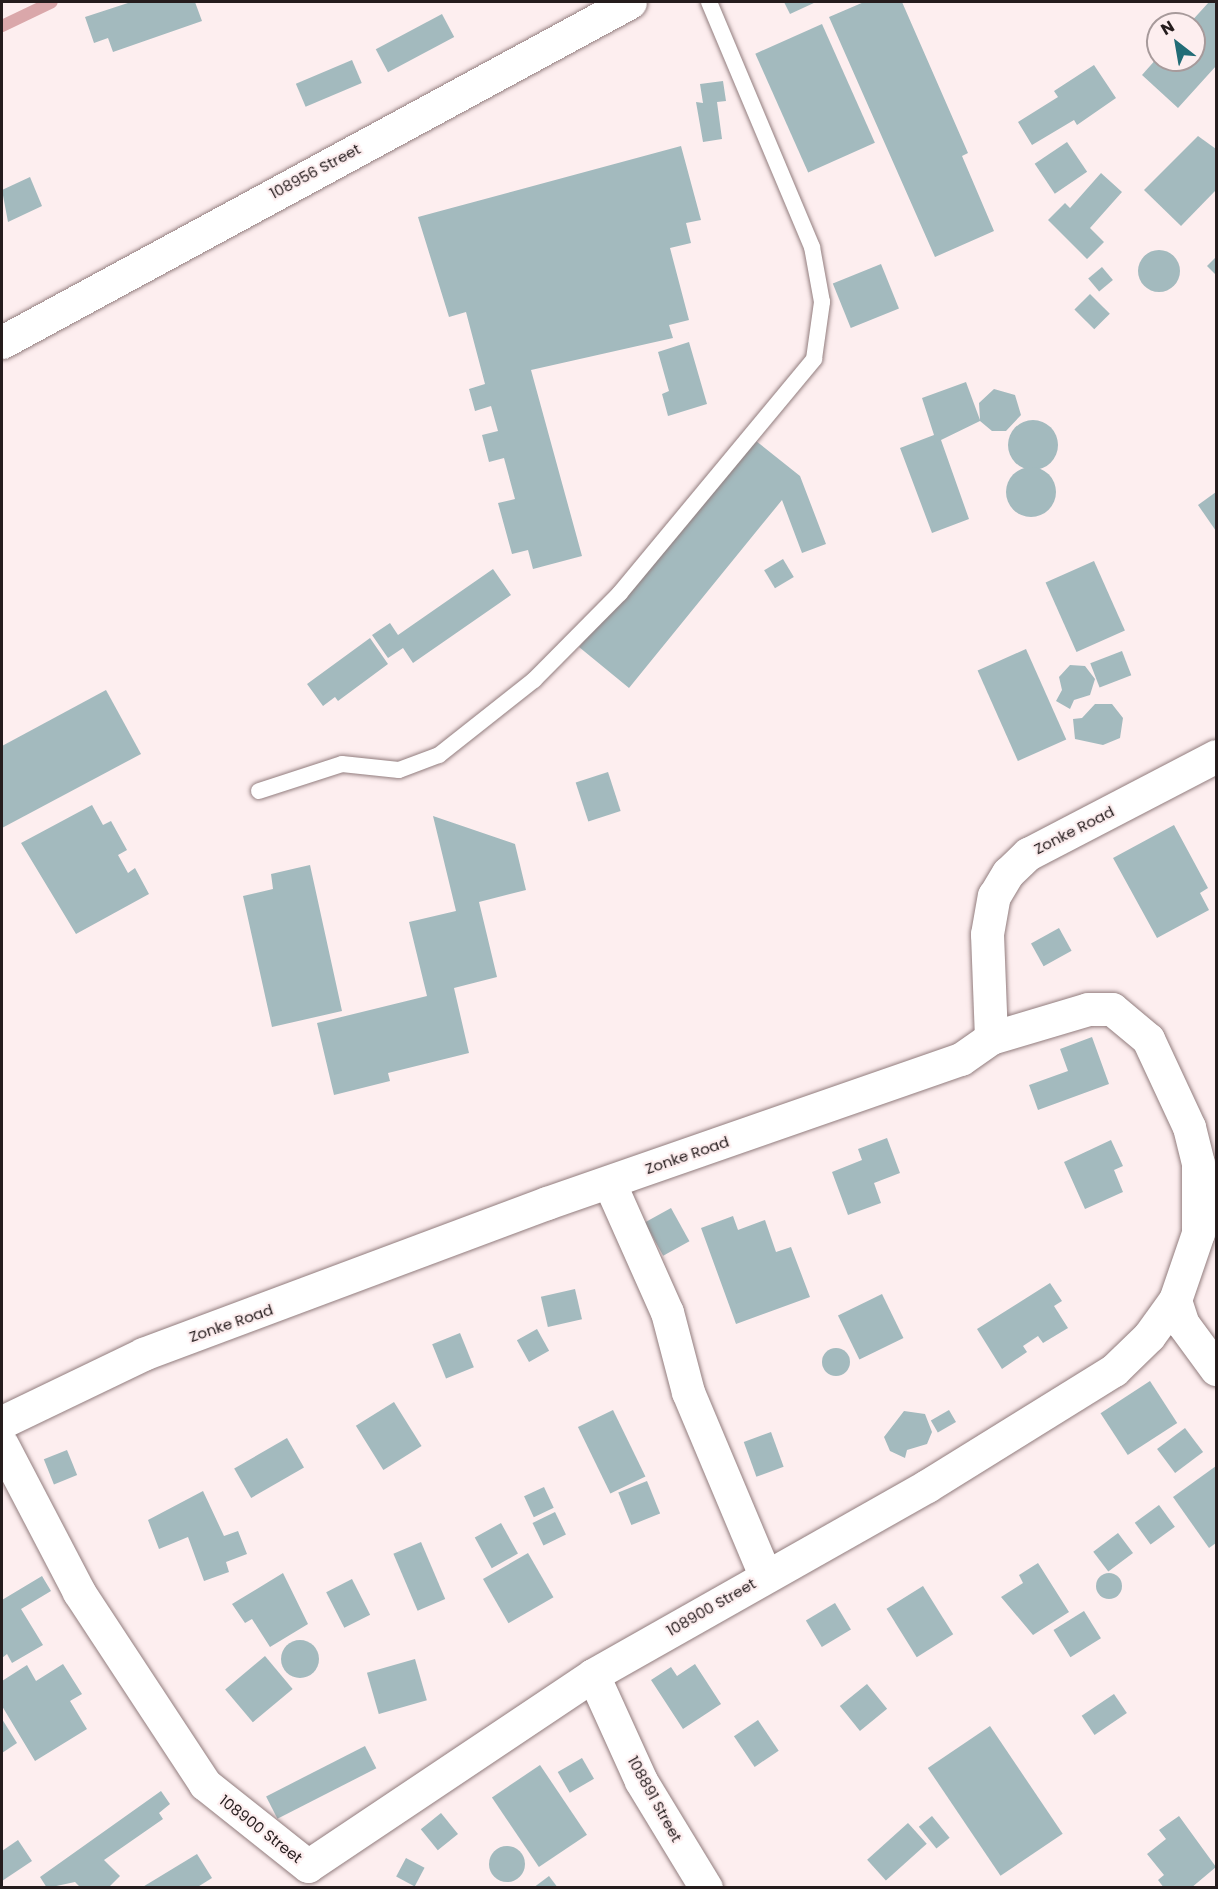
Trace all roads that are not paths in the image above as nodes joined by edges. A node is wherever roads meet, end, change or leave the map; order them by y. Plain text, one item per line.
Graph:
1 (630, 2) edge
2 (709, 2) edge
3 (2, 342) edge
4 (1216, 756) edge
5 (259, 791) dead end
6 (992, 1038) junction
7 (609, 1182) junction
8 (1175, 1300) junction
9 (1216, 1369) edge
10 (2, 1422) edge
11 (2, 1445) edge
12 (765, 1575) junction
13 (593, 1675) junction
14 (706, 1887) edge

1 - 3 street, 108956 Street
2 - 5 lane
4 - 6 street, Zonke Road
6 - 7 street, Zonke Road
6 - 8 street, 108900 Street
7 - 10 street, Zonke Road
7 - 12 street
8 - 9 street
8 - 12 street, 108900 Street
11 - 13 street, 108900 Street
12 - 13 street, 108900 Street
13 - 14 street, 108891 Street

